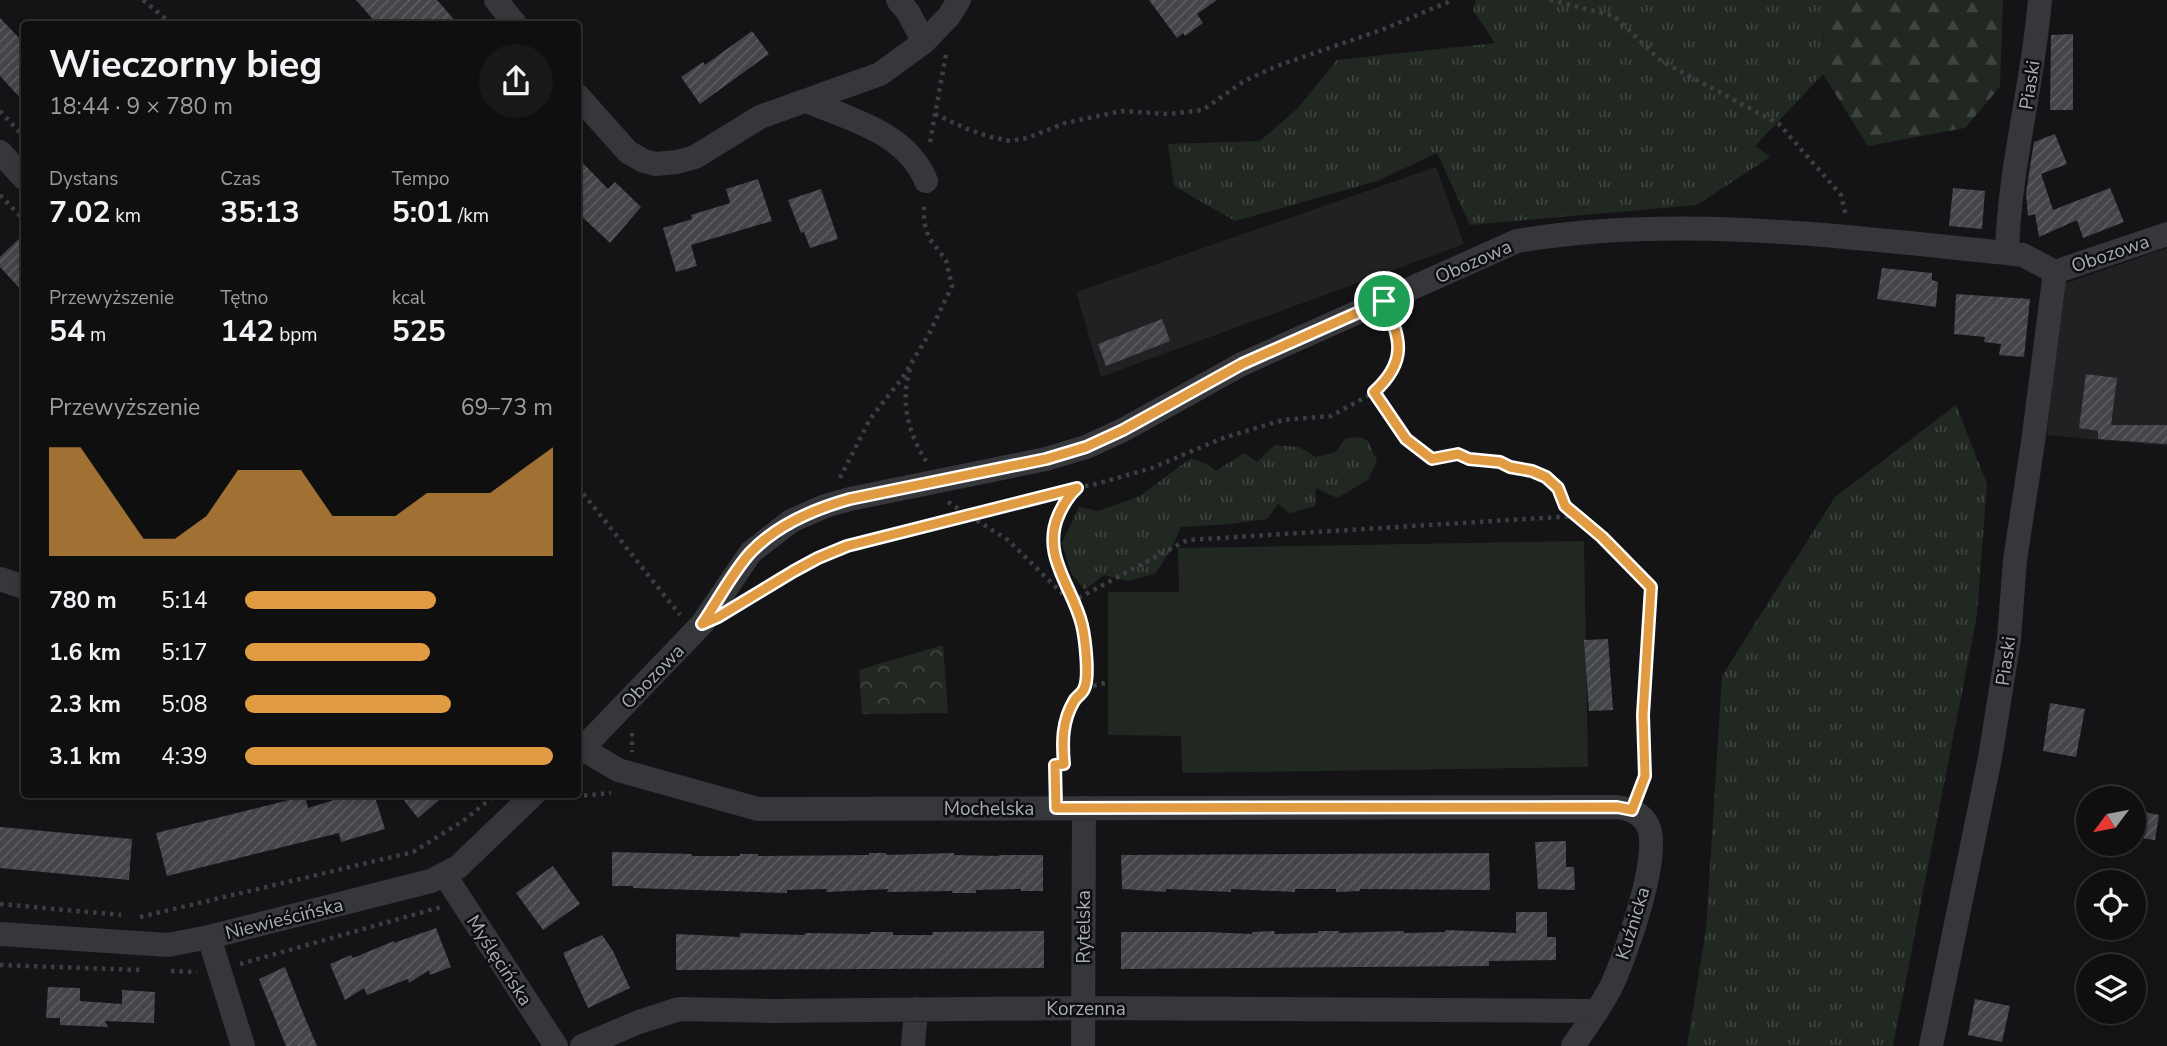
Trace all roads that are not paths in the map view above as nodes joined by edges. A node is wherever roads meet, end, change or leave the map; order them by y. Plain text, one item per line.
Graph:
1 (496, 0) edge
2 (898, 0) edge
3 (959, 0) edge
4 (2040, 0) edge
5 (513, 21) edge
6 (924, 42) junction
7 (581, 99) edge
8 (806, 101) junction
9 (0, 152) edge
10 (21, 175) edge
11 (926, 181) dead end
12 (2167, 234) edge
13 (2007, 253) junction
14 (2055, 272) junction
15 (0, 579) edge
16 (21, 586) edge
17 (581, 747) edge
18 (581, 750) edge
19 (530, 798) edge
20 (1084, 808) junction
21 (1624, 808) joint
22 (444, 874) junction
23 (0, 934) edge
24 (209, 937) junction
25 (1082, 1008) junction
26 (916, 1009) junction
27 (1597, 1011) junction
28 (243, 1046) edge
29 (556, 1046) edge
30 (582, 1046) edge
31 (913, 1046) edge
32 (1083, 1046) edge
33 (1573, 1046) edge
34 (1931, 1046) edge

1 - 5 street
2 - 6 street
3 - 6 street
4 - 13 street, Piaski
6 - 8 street
7 - 8 street
8 - 11 street
9 - 10 street
12 - 14 street, Obozowa
13 - 14 street, Obozowa
13 - 17 street, Obozowa
14 - 34 street, Piaski
15 - 16 street
18 - 20 street, Mochelska
19 - 22 street, Niewieścińska
20 - 21 street, Mochelska
20 - 25 street, Rytelska
21 - 27 street, Kuźnicka
22 - 24 street, Niewieścińska
22 - 29 street, Myślęcińska
23 - 24 street, Niewieścińska
24 - 28 street
25 - 26 street, Korzenna
25 - 27 street, Korzenna
25 - 32 street, Rytelska
26 - 30 street, Korzenna
26 - 31 street
27 - 33 street, Kuźnicka

